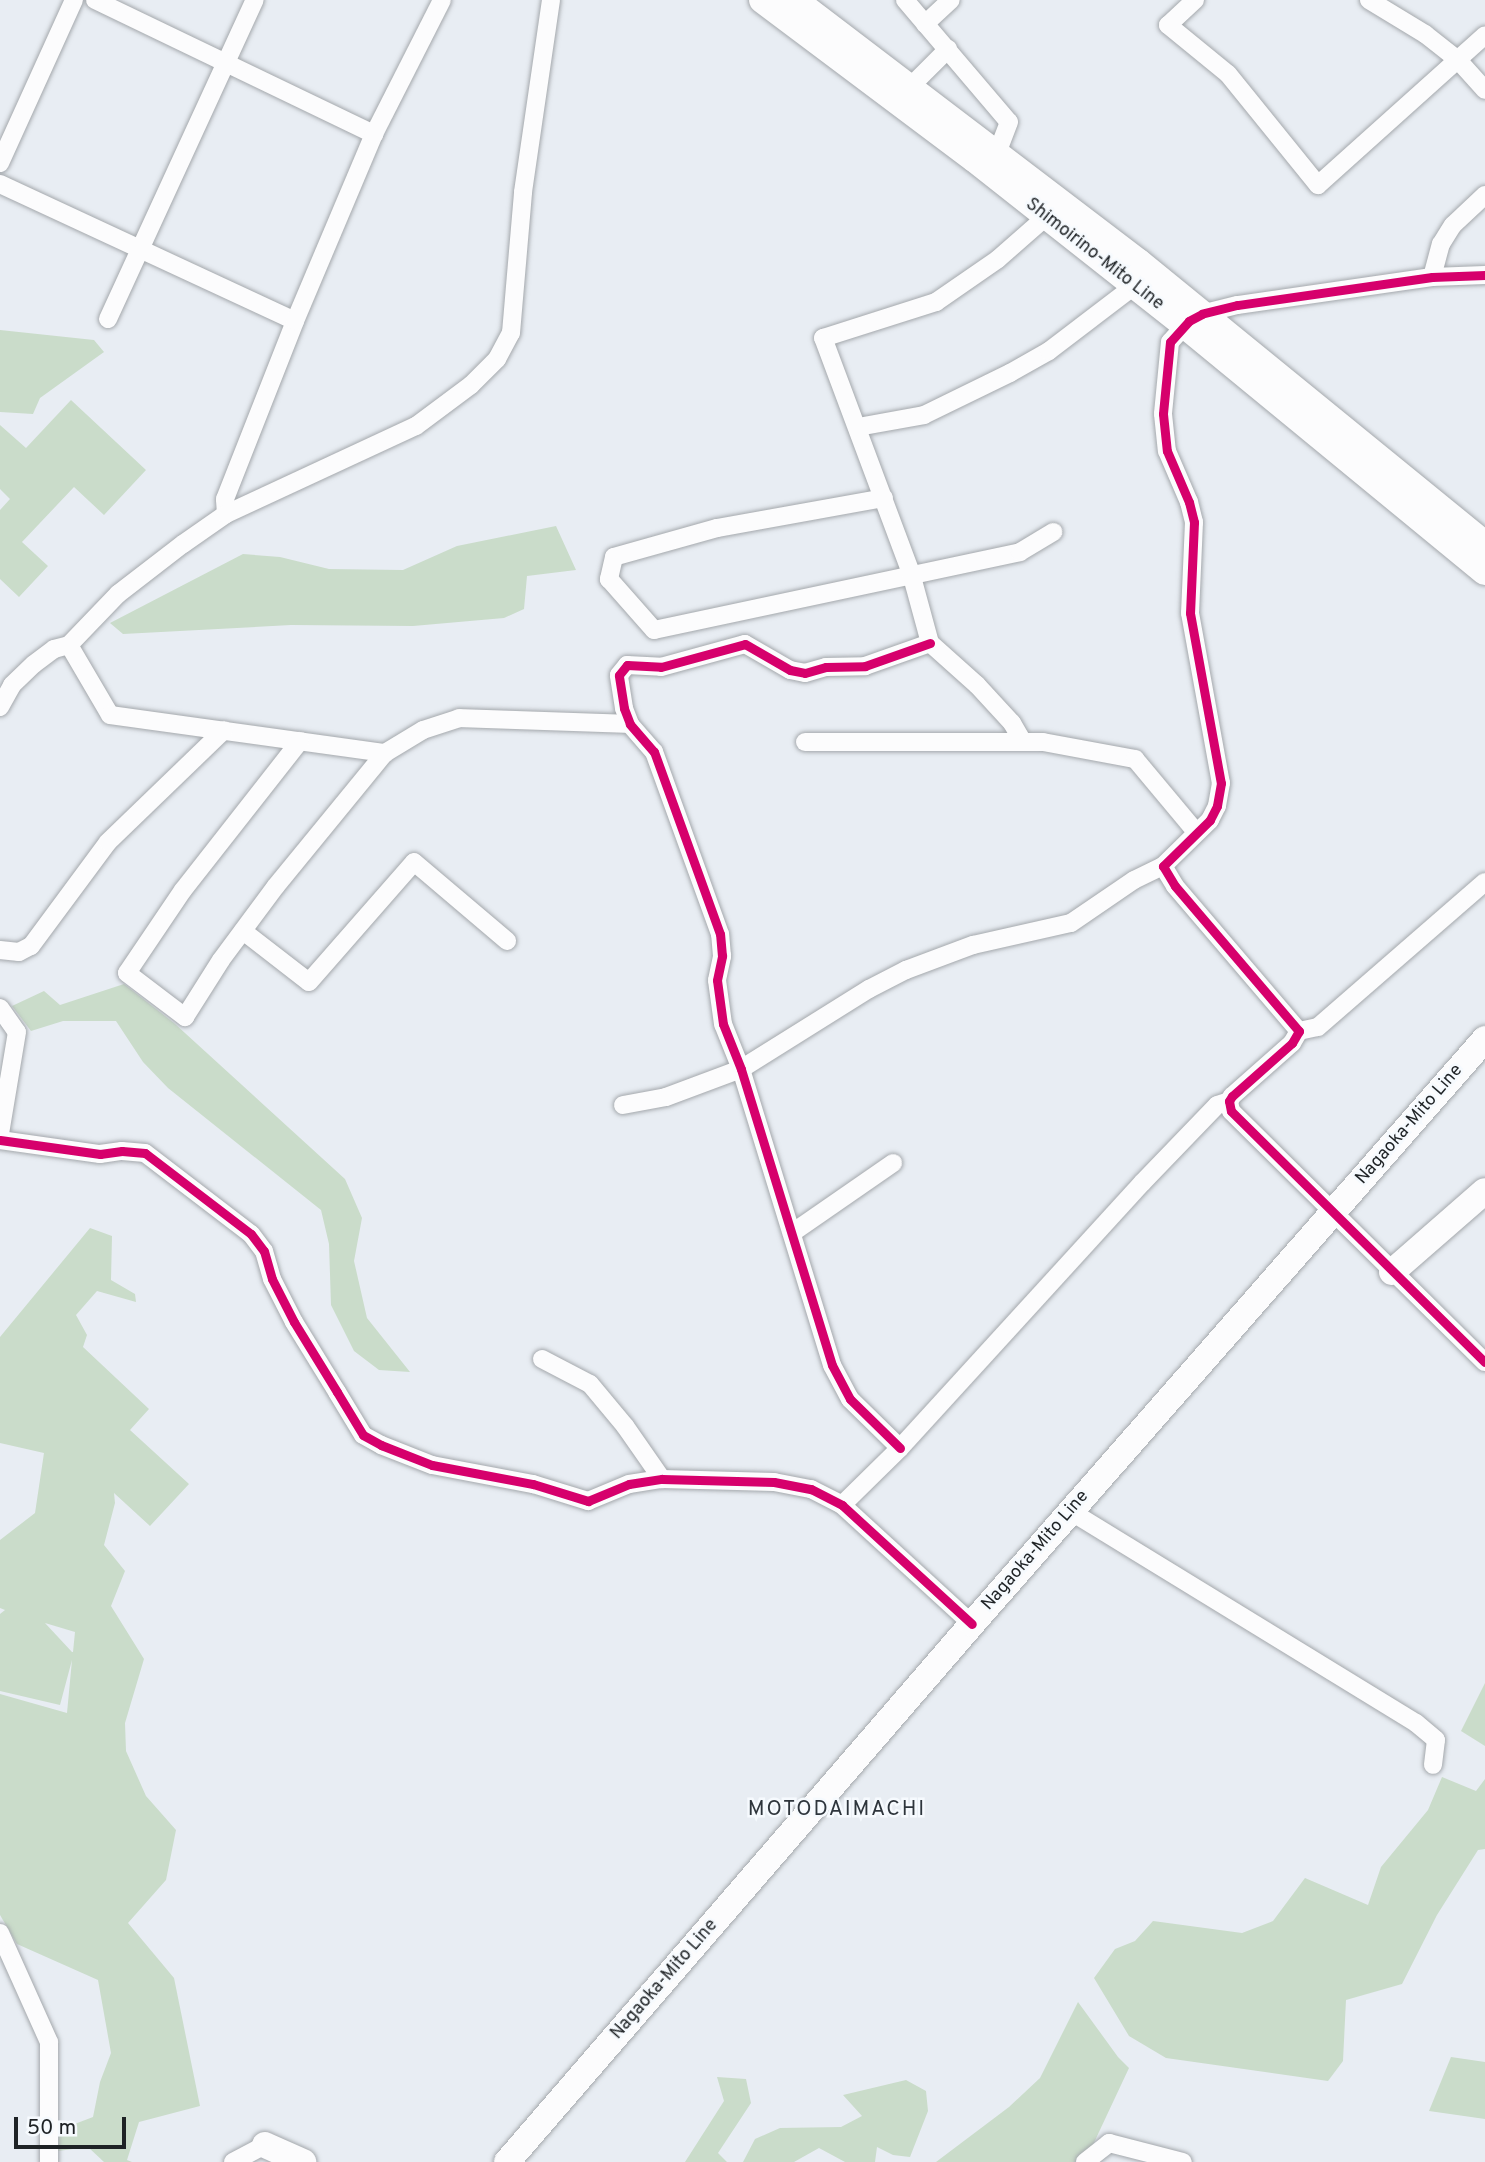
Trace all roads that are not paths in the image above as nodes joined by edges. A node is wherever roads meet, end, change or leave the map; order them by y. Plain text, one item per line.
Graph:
1 (74, 0) edge
2 (95, 0) edge
3 (255, 0) edge
4 (442, 0) edge
5 (551, 0) edge
6 (762, 0) edge
7 (795, 0) edge
8 (905, 0) edge
9 (951, 0) edge
10 (1195, 0) edge
11 (1369, 0) edge
12 (925, 24) junction
13 (1485, 35) edge
14 (948, 49) junction
15 (1458, 60) junction
16 (225, 63) junction
17 (910, 87) junction
18 (1485, 90) edge
19 (374, 134) junction
20 (998, 151) junction
21 (0, 163) edge
22 (0, 184) edge
23 (1485, 195) edge
24 (1046, 217) junction
25 (140, 249) junction
26 (1485, 275) edge
27 (1432, 277) junction
28 (1134, 286) junction
29 (108, 319) dead end
30 (1193, 319) junction
31 (295, 321) junction
32 (858, 427) junction
33 (884, 498) junction
34 (226, 514) junction
35 (1053, 532) dead end
36 (1485, 544) edge
37 (1485, 572) edge
38 (911, 573) junction
39 (930, 643) junction
40 (69, 645) junction
41 (0, 707) edge
42 (630, 724) junction
43 (224, 730) junction
44 (300, 741) junction
45 (804, 742) dead end
46 (1023, 742) junction
47 (385, 753) junction
48 (1196, 832) junction
49 (1163, 866) junction
50 (1485, 882) edge
51 (243, 931) junction
52 (507, 941) dead end
53 (0, 950) edge
54 (0, 1008) edge
55 (1299, 1031) junction
56 (1485, 1039) edge
57 (741, 1069) junction
58 (1229, 1101) junction
59 (623, 1105) dead end
60 (0, 1134) edge
61 (0, 1140) edge
62 (893, 1163) dead end
63 (1485, 1191) edge
64 (1332, 1213) junction
65 (792, 1233) junction
66 (1392, 1272) junction
67 (1482, 1354) edge
68 (542, 1359) dead end
69 (900, 1448) junction
70 (663, 1479) junction
71 (842, 1505) junction
72 (1070, 1511) junction
73 (972, 1624) junction
74 (1433, 1765) dead end
75 (1, 1936) edge
76 (265, 2145) joint
77 (49, 2162) edge
78 (233, 2162) edge
79 (303, 2162) edge
80 (507, 2162) edge
81 (1085, 2162) edge
82 (1183, 2162) edge

1 - 21 street
2 - 16 street
3 - 16 street
4 - 19 street
5 - 34 street
6 - 24 main road, Shimoirino-Mito Line
7 - 17 main road, Shimoirino-Mito Line
8 - 12 street
9 - 12 street
10 - 15 street
11 - 15 street
12 - 14 street
13 - 15 street
14 - 17 street
14 - 20 street
15 - 18 street
16 - 19 street
16 - 25 street
17 - 20 main road, Shimoirino-Mito Line
19 - 31 street
20 - 30 main road, Shimoirino-Mito Line
22 - 25 street
23 - 27 street
24 - 28 main road, Shimoirino-Mito Line
24 - 32 street
25 - 29 street
25 - 31 street
26 - 27 street
27 - 30 street
28 - 30 main road, Shimoirino-Mito Line
28 - 32 street
30 - 36 main road, Shimoirino-Mito Line
30 - 37 main road, Shimoirino-Mito Line
30 - 48 street
31 - 34 street
32 - 33 street
33 - 38 street
33 - 38 street
34 - 40 street
35 - 38 street
38 - 39 street
39 - 42 street
39 - 46 street
40 - 41 street
40 - 43 street
42 - 47 street
42 - 57 street
43 - 44 street
43 - 53 street
44 - 47 street
44 - 51 street
45 - 46 street
46 - 48 street
47 - 51 street
48 - 49 street
49 - 55 street
49 - 57 street
50 - 55 street
51 - 52 street
54 - 60 street
55 - 58 street
56 - 64 main road, Nagaoka-Mito Line
57 - 59 street
57 - 65 street
58 - 64 street
58 - 69 street
61 - 70 street
62 - 65 street
63 - 66 main road
64 - 66 street
64 - 72 main road, Nagaoka-Mito Line
65 - 69 street
66 - 67 street
68 - 70 street
69 - 71 street
70 - 71 street
71 - 73 street
72 - 73 main road, Nagaoka-Mito Line
72 - 74 street
73 - 80 main road, Nagaoka-Mito Line
75 - 77 street
76 - 78 street
76 - 79 main road
81 - 82 street

